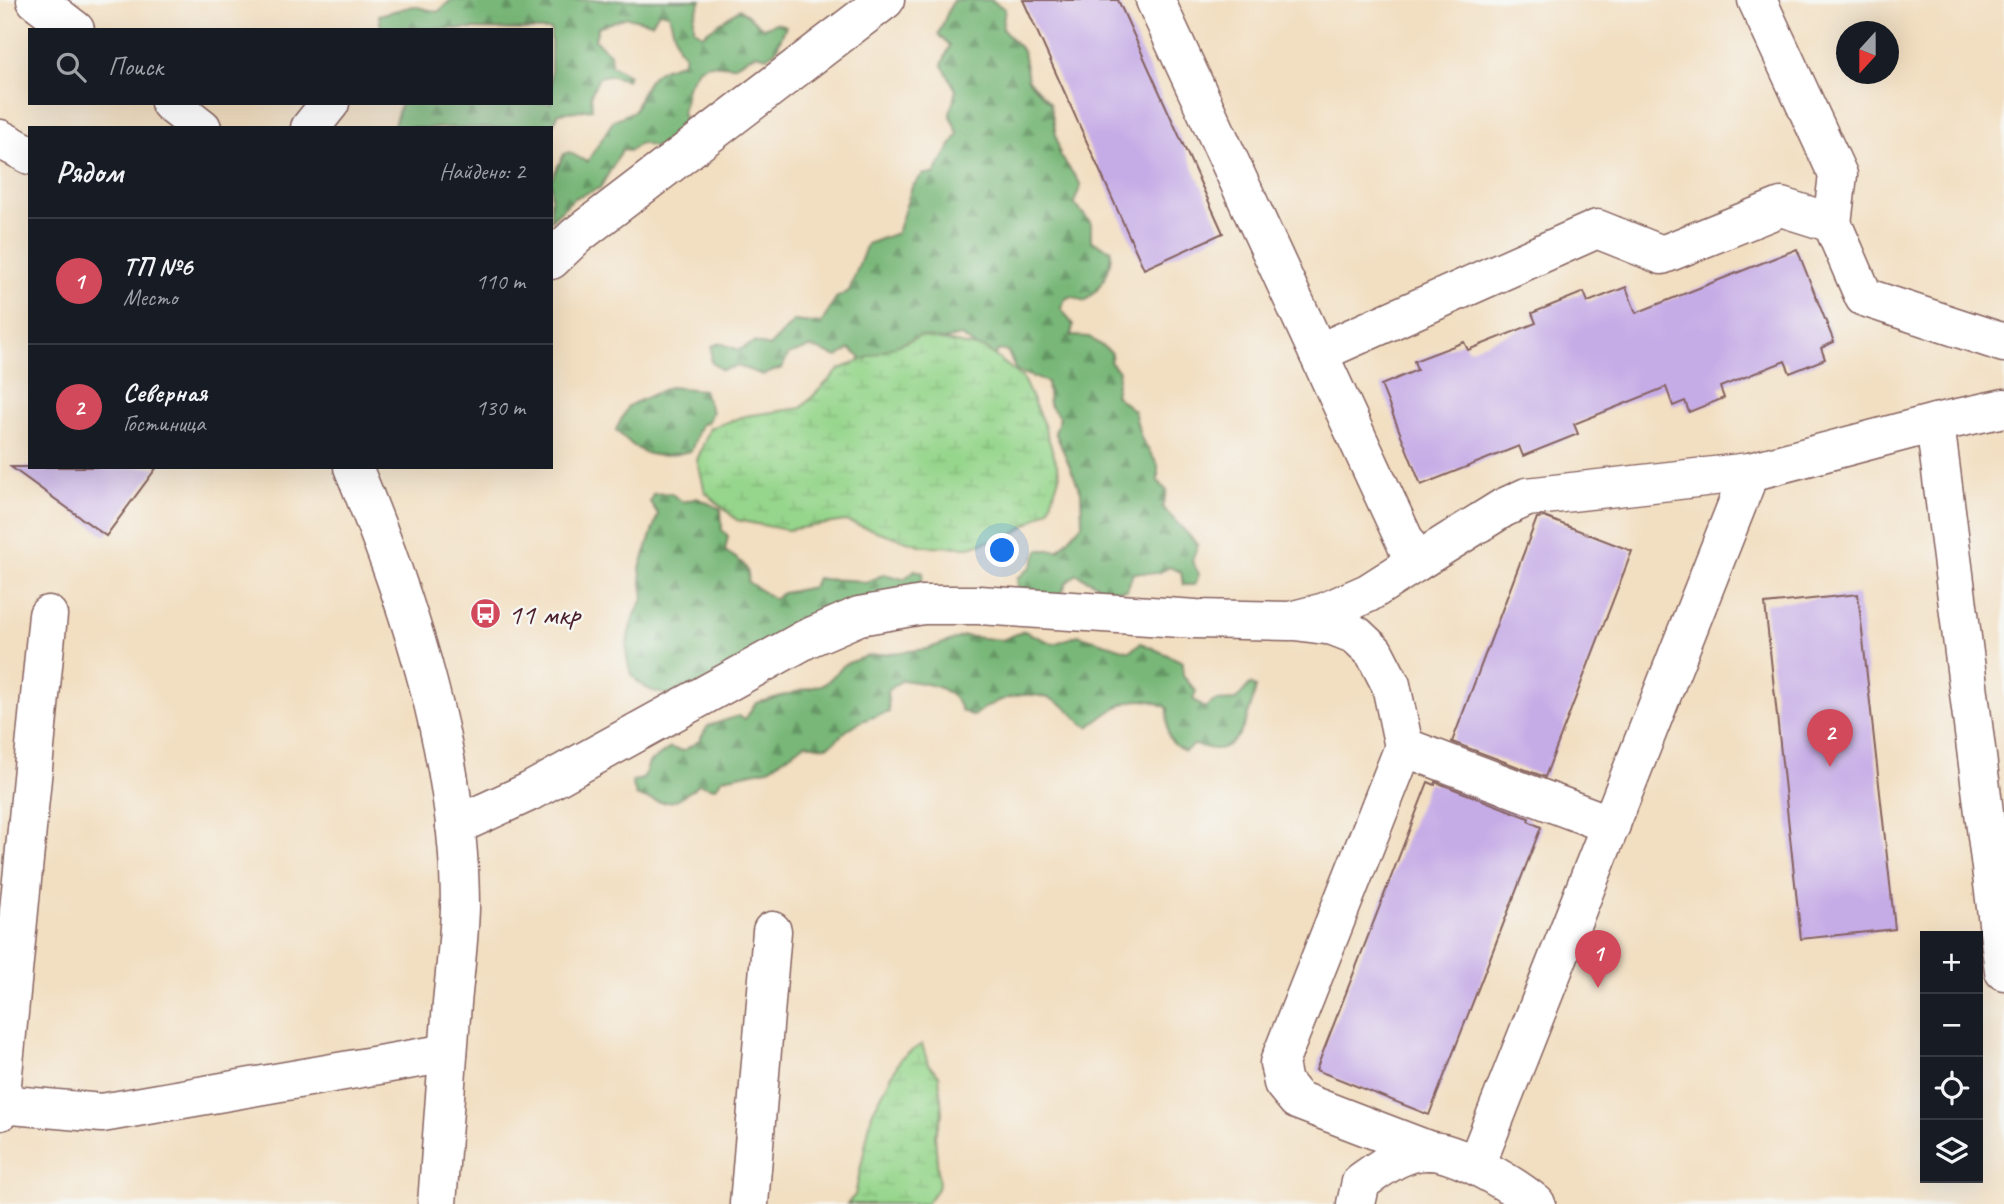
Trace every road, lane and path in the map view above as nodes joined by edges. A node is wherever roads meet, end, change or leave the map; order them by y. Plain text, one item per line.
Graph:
1 (36, 0) edge
2 (885, 0) edge
3 (1155, 0) edge
4 (1757, 0) edge
5 (72, 28) edge
6 (173, 105) edge
7 (328, 105) edge
8 (199, 126) edge
9 (312, 126) edge
10 (0, 139) edge
11 (28, 154) edge
12 (1832, 223) junction
13 (553, 258) edge
14 (2004, 343) edge
15 (1318, 353) junction
16 (2004, 408) edge
17 (1935, 423) junction
18 (354, 469) edge
19 (1750, 472) junction
20 (1415, 564) junction
21 (48, 615) dead end
22 (1290, 621) junction
23 (1404, 747) junction
24 (1611, 825) junction
25 (454, 826) junction
26 (772, 931) dead end
27 (2004, 971) edge
28 (448, 1054) junction
29 (0, 1104) edge
30 (0, 1111) edge
31 (1430, 1151) junction
32 (1476, 1165) junction
33 (437, 1204) edge
34 (749, 1204) edge
35 (1356, 1204) edge
36 (1536, 1204) edge

1 - 5 street
2 - 13 street
3 - 15 street
4 - 12 street
6 - 8 street
7 - 9 street
10 - 11 street
12 - 14 street
12 - 15 street
15 - 20 street
16 - 17 street
17 - 19 street
17 - 27 street
18 - 25 street
19 - 20 street
19 - 24 street
20 - 22 street
21 - 29 street
22 - 23 street
22 - 25 street
23 - 24 street
23 - 31 street
24 - 32 street
25 - 28 street
26 - 34 street
28 - 29 street
28 - 33 street
29 - 30 street
31 - 32 street
31 - 35 street
32 - 36 street

